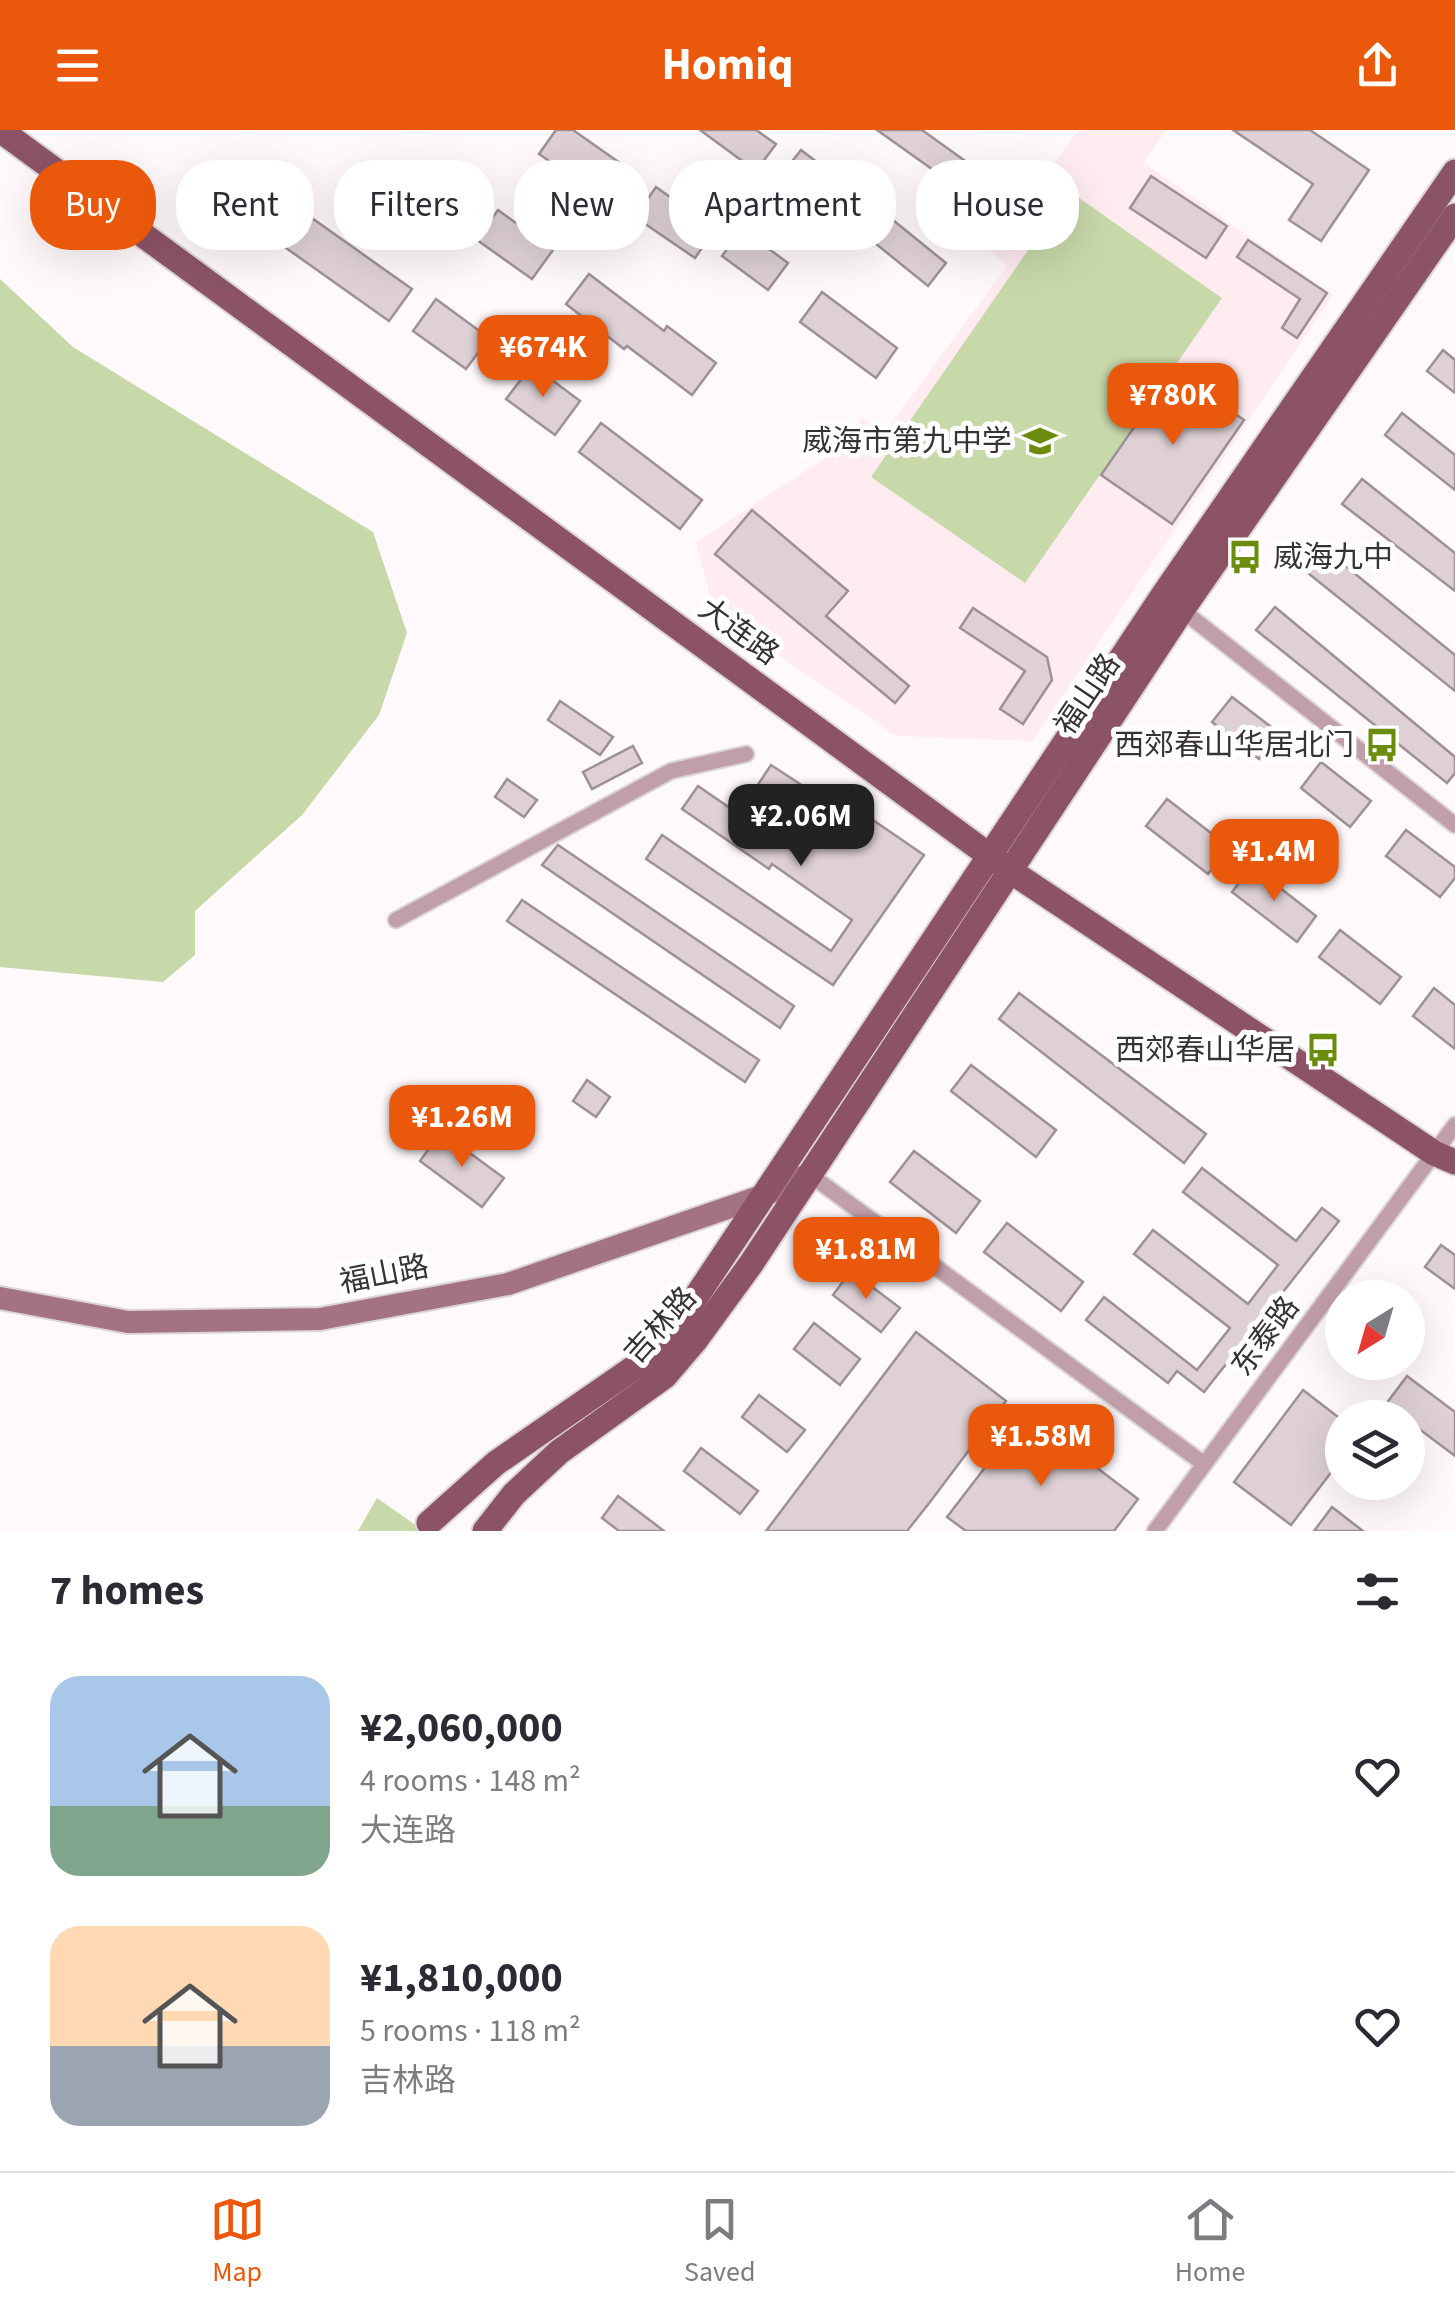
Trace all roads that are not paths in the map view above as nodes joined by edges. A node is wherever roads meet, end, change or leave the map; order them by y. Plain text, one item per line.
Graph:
1 (0, 130) edge
2 (1455, 172) edge
3 (1455, 216) edge
4 (1173, 602) junction
5 (746, 754) dead end
6 (1455, 825) edge
7 (999, 862) junction
8 (396, 920) dead end
9 (1455, 1125) edge
10 (1445, 1158) edge
11 (810, 1174) junction
12 (765, 1195) junction
13 (0, 1298) edge
14 (1204, 1464) junction
15 (429, 1523) dead end
16 (484, 1531) edge
17 (1155, 1531) edge

1 - 7 main road, 大连路
2 - 4 main road
3 - 4 main road, 福山路
4 - 6 street
4 - 7 main road, 福山路
5 - 8 street
7 - 10 main road, 大连路
7 - 11 main road, 福山路
7 - 12 main road, 福山路
9 - 10 street, 东泰路
10 - 14 street, 东泰路
11 - 12 main road, 福山路
11 - 14 street
11 - 16 main road, 吉林路
12 - 13 main road, 福山路
12 - 15 main road, 吉林路
14 - 17 street, 东泰路

